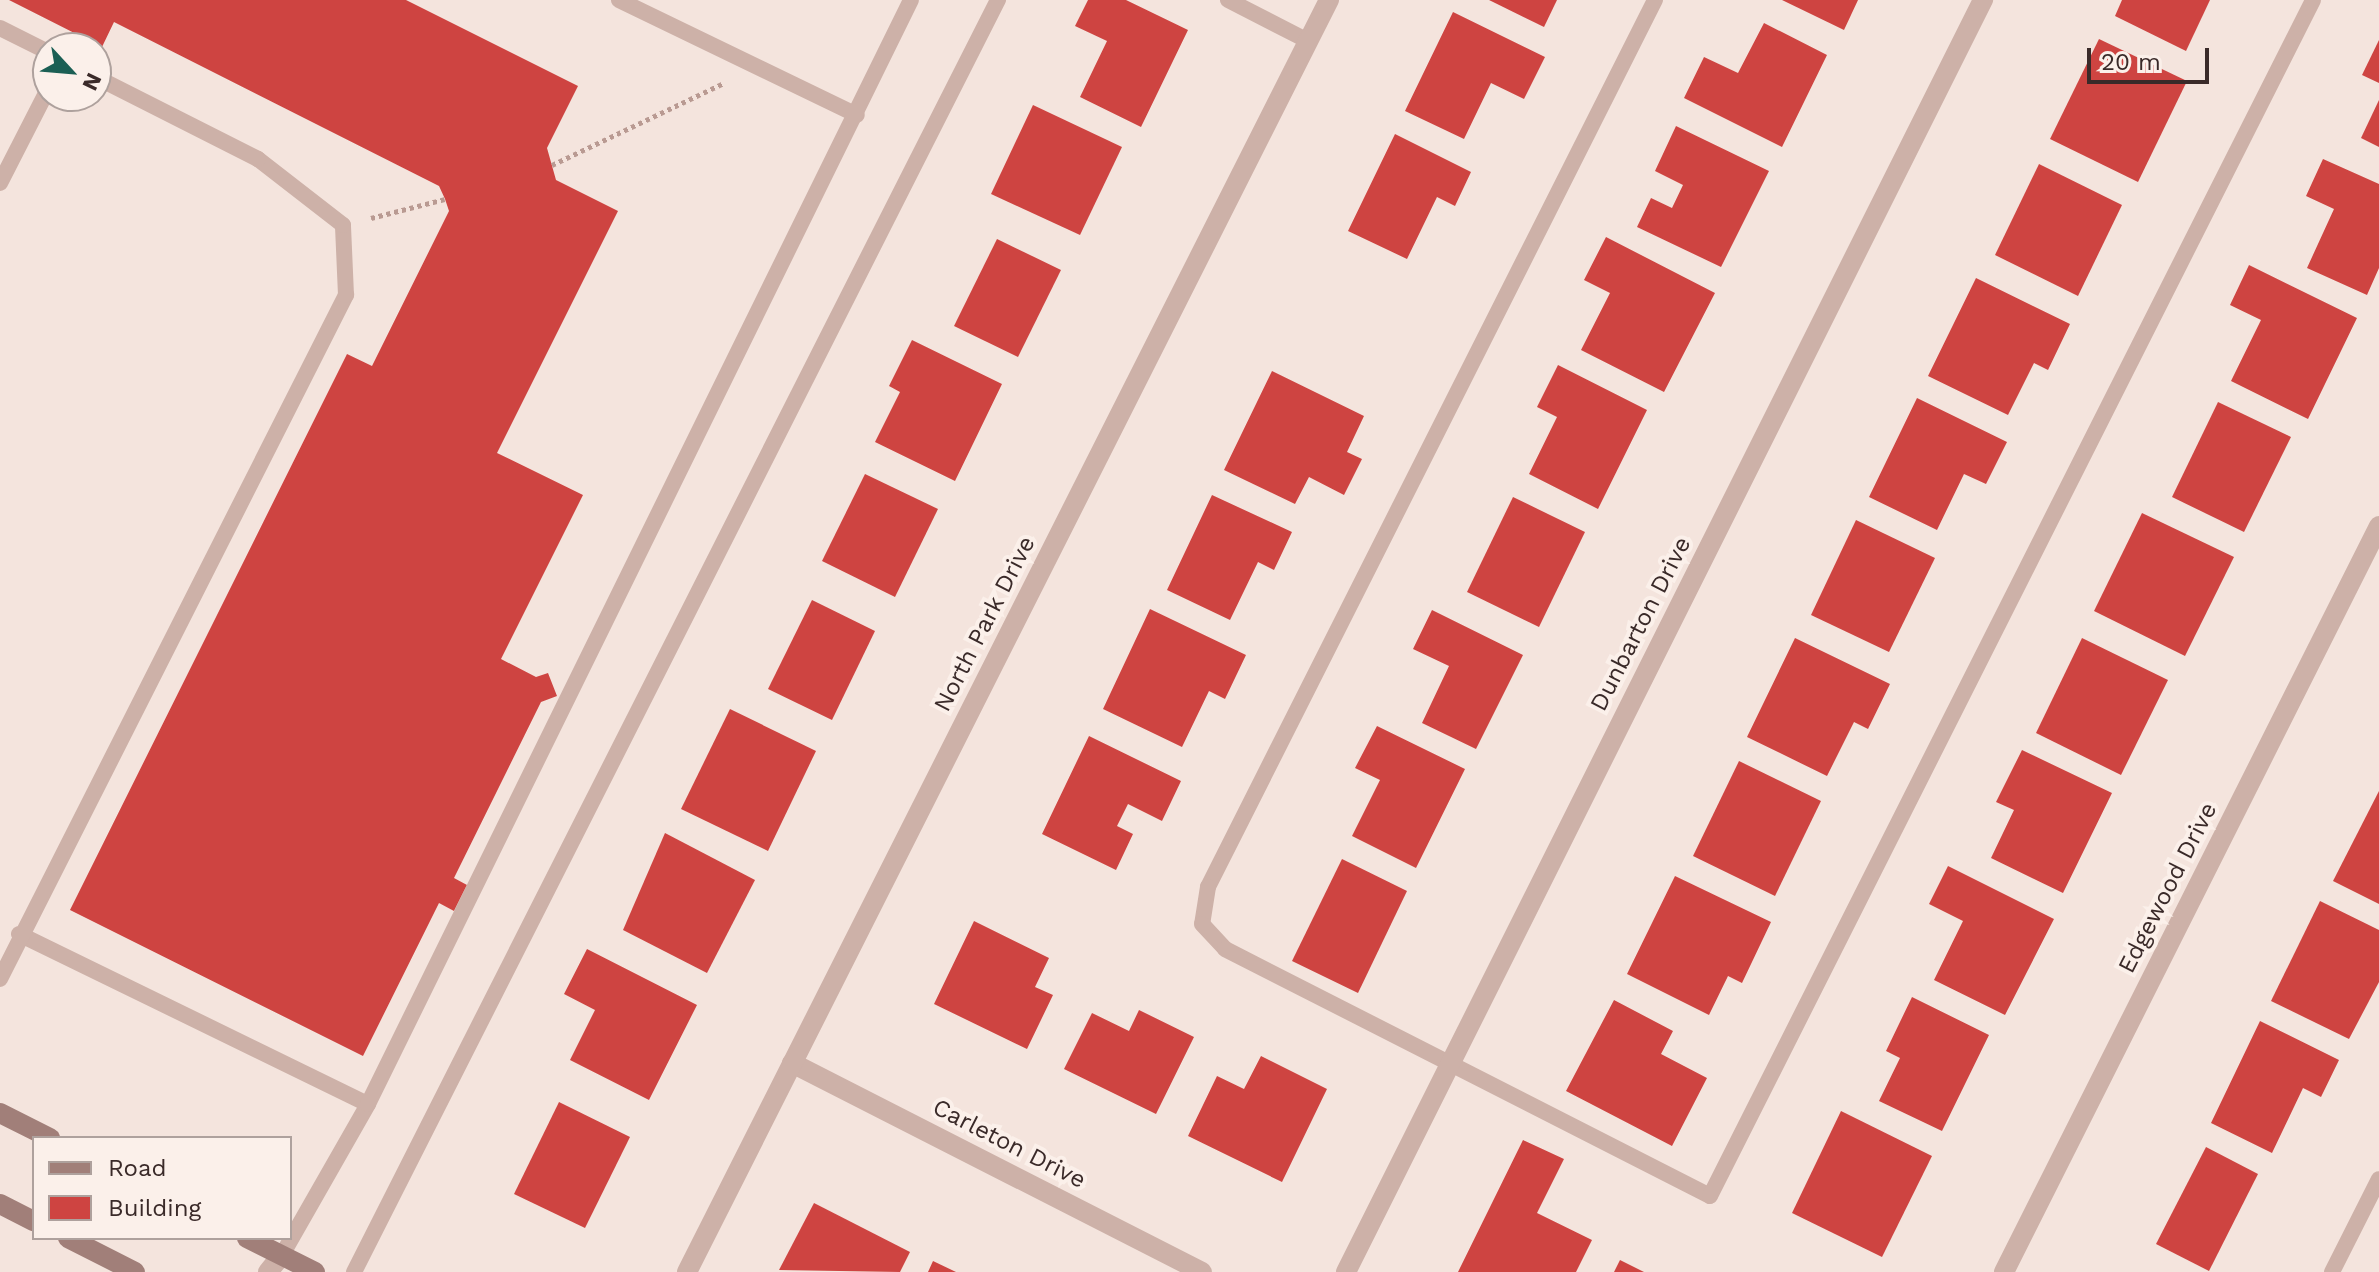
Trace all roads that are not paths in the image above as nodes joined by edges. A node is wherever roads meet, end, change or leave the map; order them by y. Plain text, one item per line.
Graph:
1 (619, 0) edge
2 (911, 0) edge
3 (998, 0) edge
4 (1228, 0) edge
5 (1329, 0) edge
6 (1655, 0) edge
7 (1983, 0) edge
8 (2313, 0) edge
9 (0, 28) edge
10 (1308, 41) junction
11 (32, 44) edge
12 (112, 85) edge
13 (36, 112) edge
14 (857, 115) junction
15 (0, 183) edge
16 (2379, 526) edge
17 (19, 934) junction
18 (0, 979) edge
19 (792, 1063) junction
20 (1449, 1067) junction
21 (368, 1104) junction
22 (0, 1113) edge
23 (46, 1136) edge
24 (2379, 1179) edge
25 (0, 1204) edge
26 (32, 1220) edge
27 (292, 1237) edge
28 (72, 1240) edge
29 (251, 1240) edge
30 (291, 1240) edge
31 (282, 1255) junction
32 (135, 1272) edge
33 (268, 1272) edge
34 (315, 1272) edge
35 (354, 1272) edge
36 (687, 1272) edge
37 (1202, 1272) edge
38 (1346, 1272) edge
39 (2004, 1272) edge
40 (2332, 1272) edge

1 - 14 lane
2 - 14 lane
3 - 35 lane
4 - 10 lane
5 - 10 street, North Park Drive
6 - 20 lane
7 - 20 street, Dunbarton Drive
8 - 20 lane
9 - 11 lane
10 - 19 street, North Park Drive
12 - 17 lane
13 - 15 lane
14 - 21 lane
16 - 39 street, Edgewood Drive
17 - 18 lane
17 - 21 lane
19 - 36 street, North Park Drive
19 - 37 street, Carleton Drive
20 - 38 street, Dunbarton Drive
21 - 27 lane
22 - 23 main road
24 - 40 lane
25 - 26 main road
28 - 32 main road
29 - 31 main road
30 - 31 lane
31 - 33 street
31 - 34 main road

